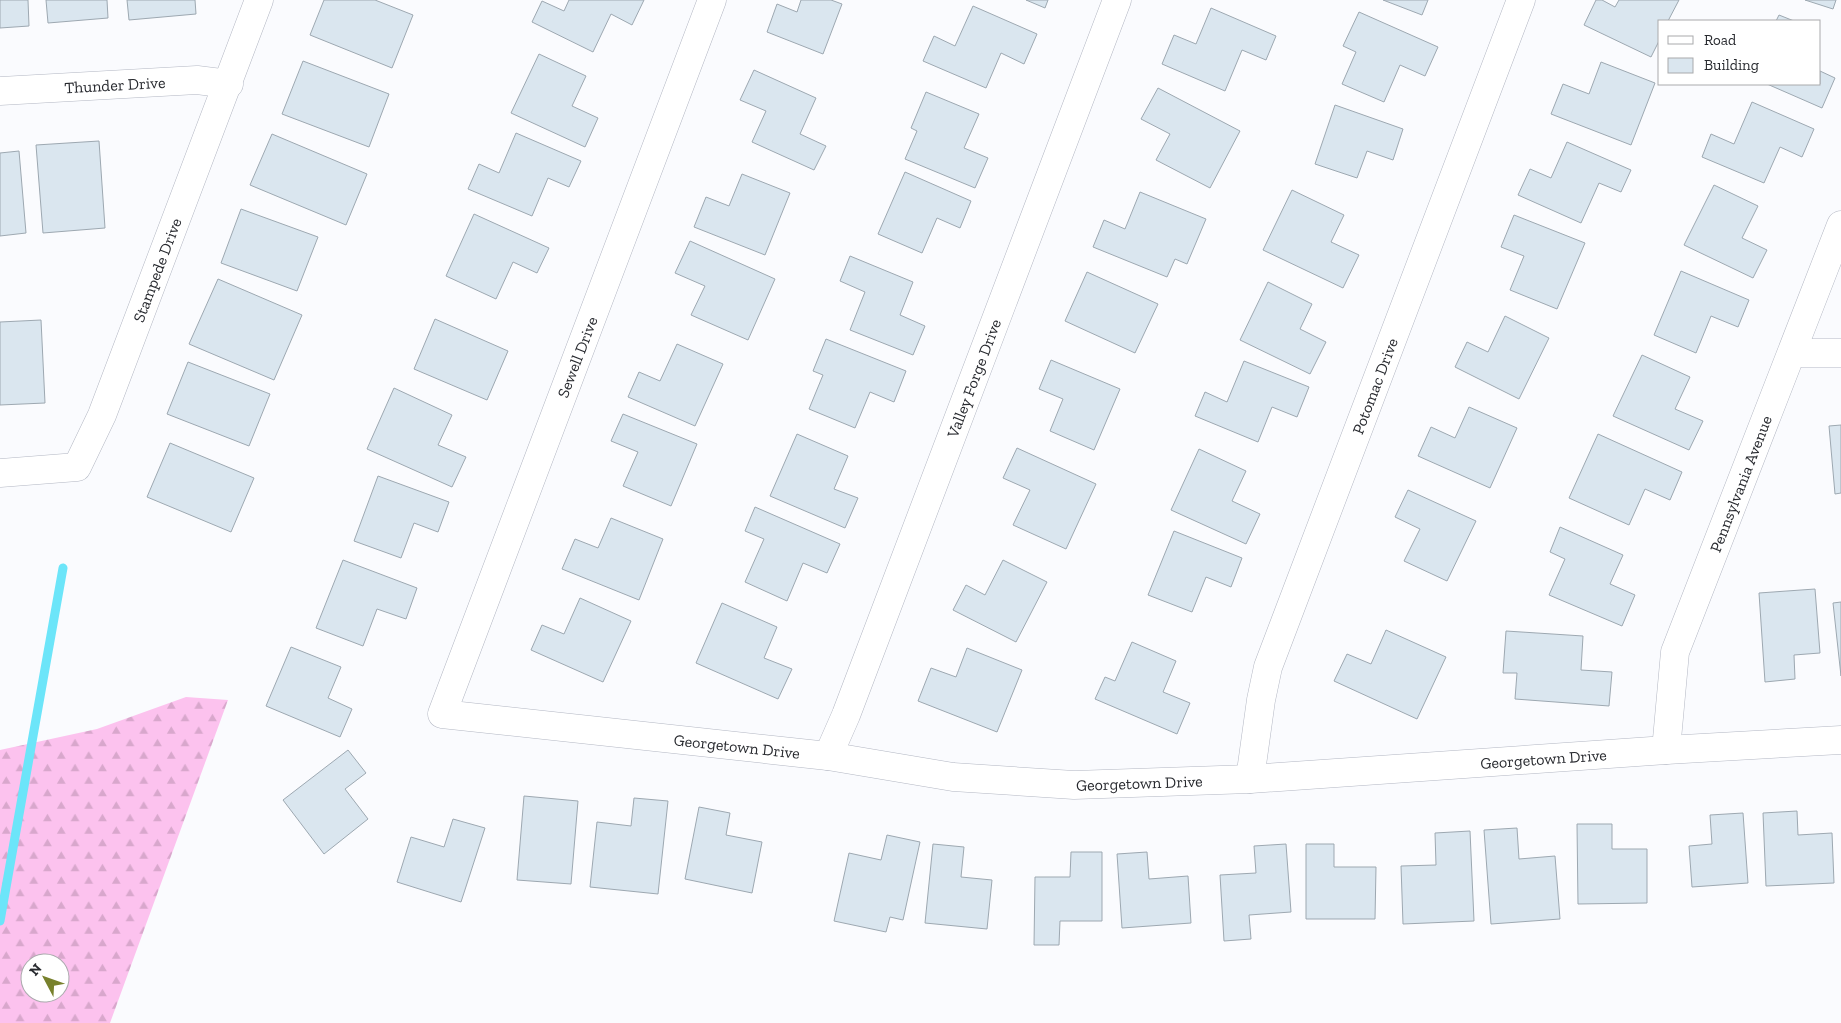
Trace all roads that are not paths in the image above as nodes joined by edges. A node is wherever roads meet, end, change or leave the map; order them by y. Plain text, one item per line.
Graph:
1 (260, 0) edge
2 (712, 0) edge
3 (1117, 0) edge
4 (1521, 0) edge
5 (229, 84) junction
6 (0, 91) edge
7 (1841, 225) edge
8 (1792, 353) junction
9 (1841, 354) edge
10 (0, 473) edge
11 (442, 714) joint
12 (1841, 740) edge
13 (1666, 750) junction
14 (828, 756) junction
15 (1250, 779) junction

1 - 5 street, Stampede Drive
2 - 11 street, Sewell Drive
3 - 14 street, Valley Forge Drive
4 - 15 street, Potomac Drive
5 - 6 street, Thunder Drive
5 - 10 street, Stampede Drive
7 - 8 street, Pennsylvania Avenue
8 - 9 street
8 - 13 street, Pennsylvania Avenue
11 - 14 street, Georgetown Drive
12 - 13 street, Georgetown Drive
13 - 15 street, Georgetown Drive
14 - 15 street, Georgetown Drive

